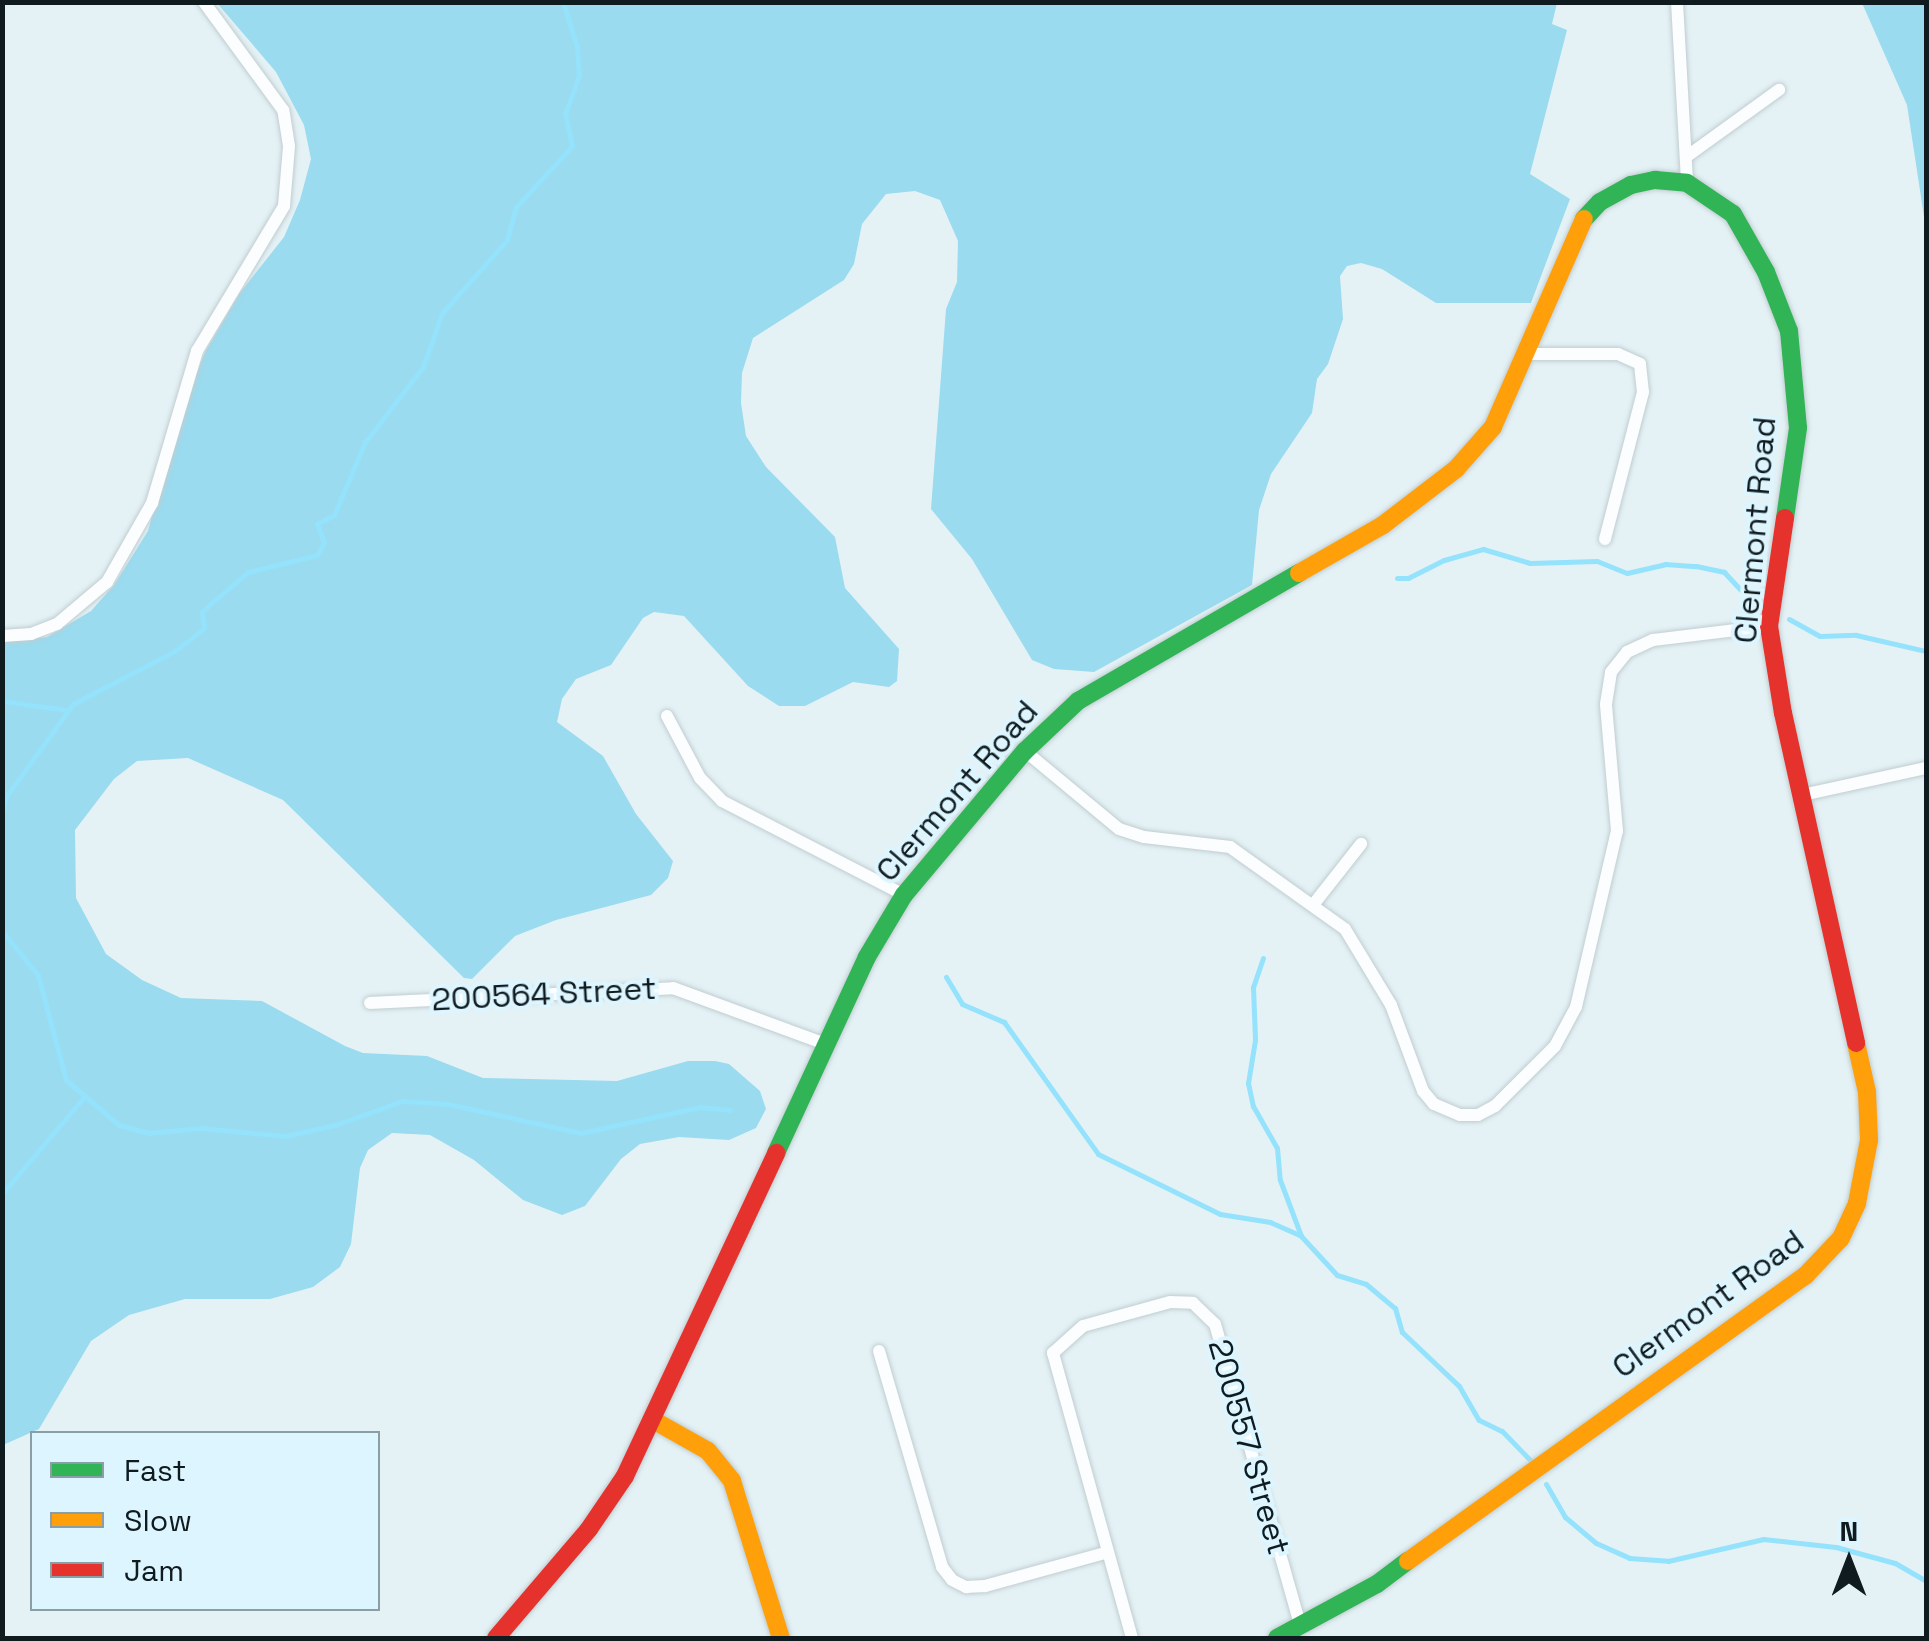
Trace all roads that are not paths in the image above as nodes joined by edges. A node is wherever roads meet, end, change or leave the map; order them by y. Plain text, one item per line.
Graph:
1 (204, 2) edge
2 (1677, 2) edge
3 (1779, 90) dead end
4 (1686, 157) junction
5 (1687, 184) junction
6 (1528, 354) junction
7 (1605, 539) dead end
8 (1769, 626) junction
9 (2, 636) edge
10 (667, 716) dead end
11 (1025, 751) junction
12 (1926, 768) edge
13 (1802, 795) junction
14 (1360, 844) dead end
15 (904, 896) junction
16 (1314, 905) junction
17 (370, 1003) dead end
18 (828, 1045) junction
19 (879, 1352) dead end
20 (653, 1420) junction
21 (1105, 1553) junction
22 (1301, 1628) junction
23 (496, 1638) edge
24 (780, 1638) edge
25 (1132, 1638) edge
26 (1277, 1638) edge

1 - 9 street
2 - 4 street
3 - 4 street
4 - 5 street
5 - 6 street, Clermont Road
5 - 8 street, Clermont Road
6 - 7 street
6 - 11 street, Clermont Road
8 - 13 street, Clermont Road
8 - 16 street
10 - 15 street
11 - 15 street, Clermont Road
11 - 16 street
12 - 13 street
13 - 22 street, Clermont Road
14 - 16 street
15 - 18 street, Clermont Road
17 - 18 street, 200564 Street
18 - 20 street, Clermont Road
19 - 21 street
20 - 23 street, Clermont Road
20 - 24 street
21 - 22 street, 200557 Street
21 - 25 street, 200557 Street
22 - 26 street, Clermont Road

